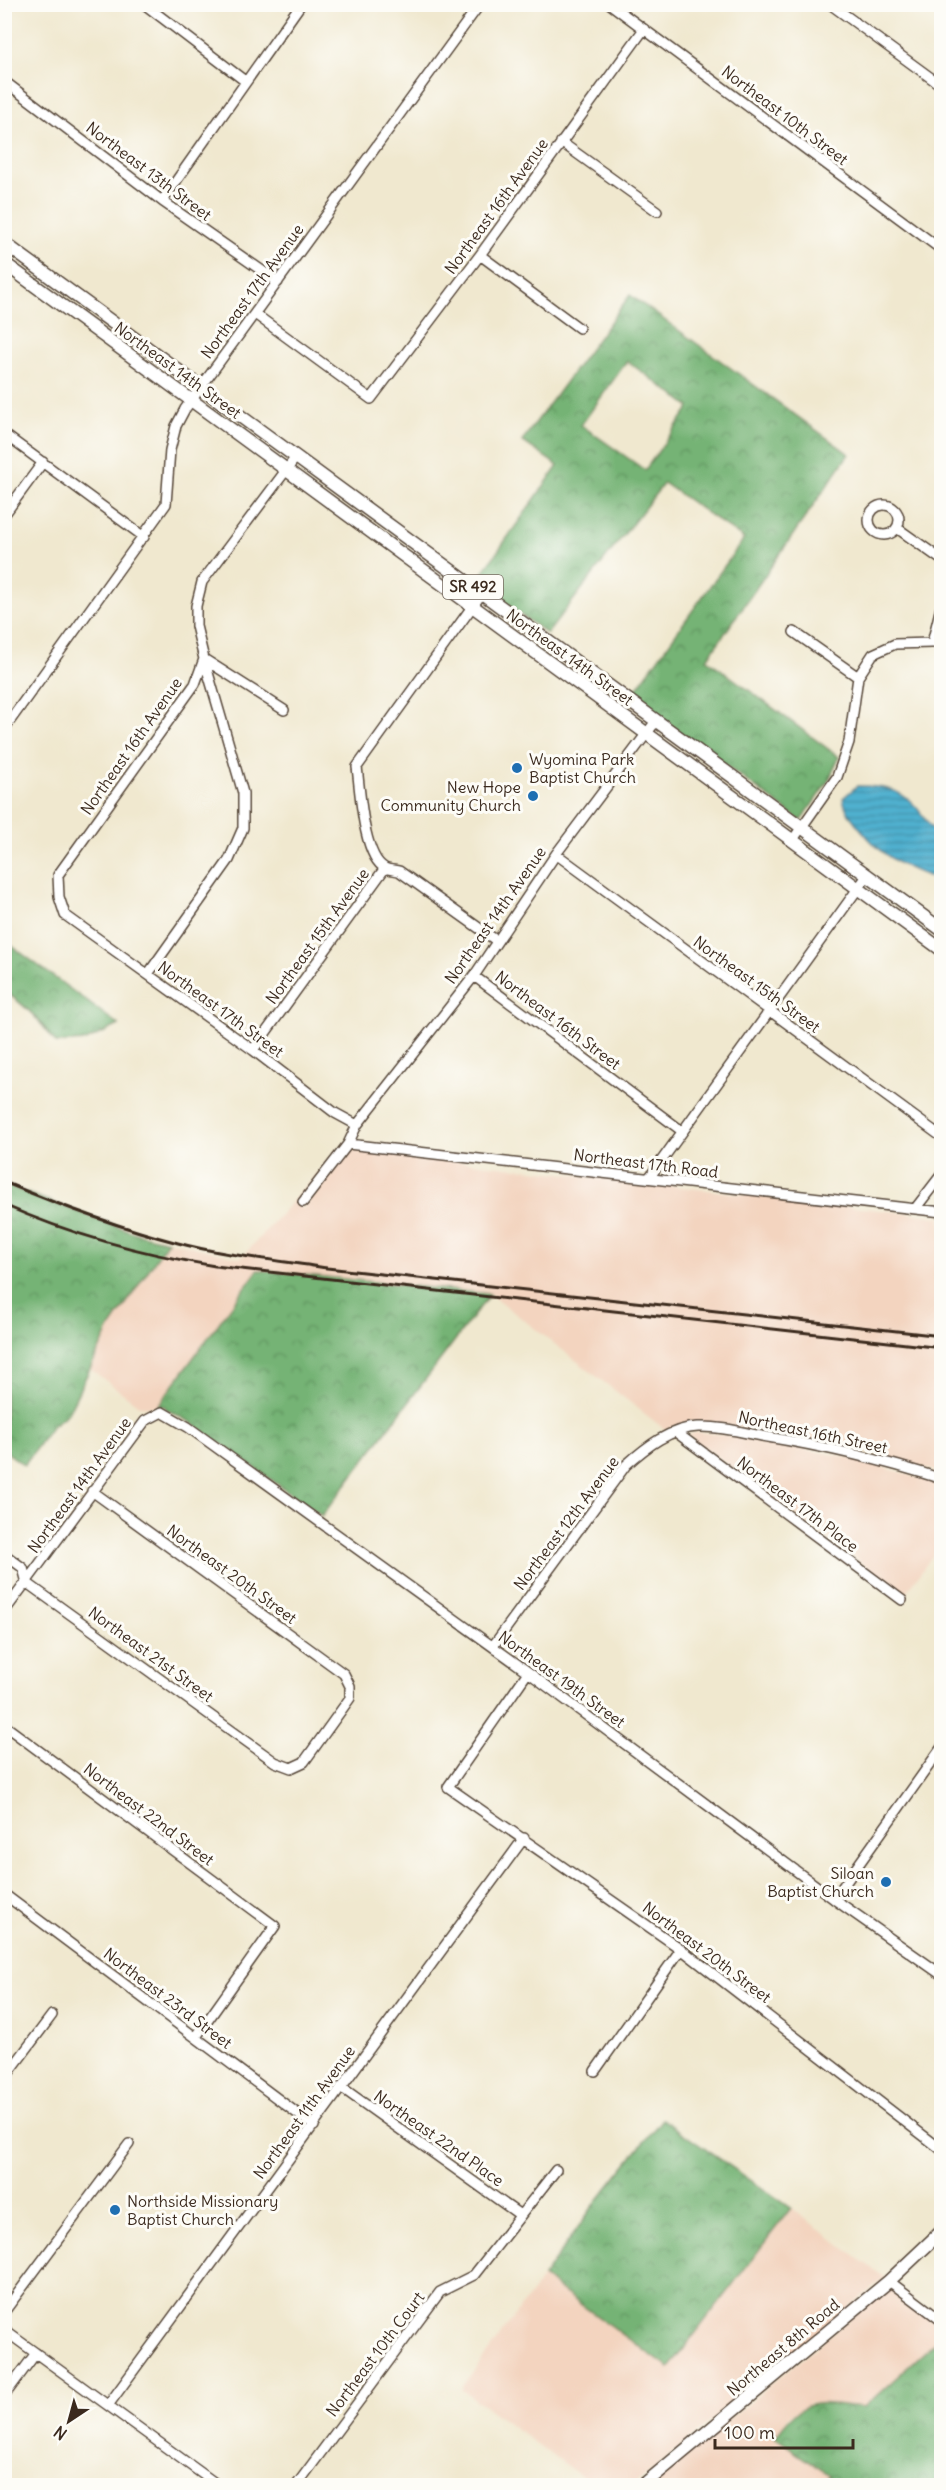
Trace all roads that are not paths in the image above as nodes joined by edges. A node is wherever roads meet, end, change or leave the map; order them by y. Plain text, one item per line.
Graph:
1 (144, 4) edge
2 (301, 4) edge
3 (480, 4) edge
4 (610, 4) edge
5 (830, 4) edge
6 (644, 29) junction
7 (4, 81) edge
8 (245, 81) junction
9 (942, 86) edge
10 (561, 142) junction
11 (162, 201) junction
12 (657, 211) dead end
13 (4, 243) edge
14 (942, 250) edge
15 (480, 255) junction
16 (4, 263) edge
17 (278, 282) junction
18 (255, 314) junction
19 (579, 328) dead end
20 (201, 387) junction
21 (191, 400) junction
22 (4, 434) edge
23 (296, 457) junction
24 (43, 462) junction
25 (287, 470) junction
26 (4, 515) edge
27 (897, 528) dead end
28 (144, 537) junction
29 (942, 560) edge
30 (482, 593) junction
31 (942, 603) edge
32 (472, 606) junction
33 (794, 632) dead end
34 (932, 643) junction
35 (942, 648) edge
36 (204, 659) junction
37 (858, 677) junction
38 (284, 710) dead end
39 (656, 721) junction
40 (4, 729) edge
41 (646, 734) junction
42 (801, 828) junction
43 (792, 840) junction
44 (556, 854) junction
45 (385, 868) junction
46 (867, 876) junction
47 (857, 889) junction
48 (59, 897) joint
49 (942, 930) edge
50 (497, 941) junction
51 (940, 946) edge
52 (148, 974) junction
53 (474, 976) junction
54 (770, 1013) junction
55 (252, 1050) junction
56 (357, 1125) junction
57 (682, 1131) junction
58 (942, 1137) edge
59 (348, 1144) junction
60 (942, 1174) edge
61 (649, 1178) junction
62 (303, 1202) dead end
63 (915, 1209) junction
64 (942, 1212) edge
65 (162, 1412) joint
66 (677, 1433) junction
67 (942, 1479) edge
68 (92, 1491) junction
69 (4, 1554) edge
70 (27, 1582) junction
71 (902, 1600) dead end
72 (4, 1612) edge
73 (493, 1646) junction
74 (528, 1672) junction
75 (4, 1725) edge
76 (942, 1747) edge
77 (291, 1768) joint
78 (524, 1838) junction
79 (4, 1894) edge
80 (834, 1899) junction
81 (681, 1949) junction
82 (942, 1975) edge
83 (52, 2015) dead end
84 (196, 2037) junction
85 (596, 2071) dead end
86 (4, 2079) edge
87 (341, 2087) junction
88 (314, 2126) junction
89 (129, 2144) dead end
90 (942, 2150) edge
91 (556, 2170) dead end
92 (520, 2215) junction
93 (942, 2231) edge
94 (889, 2281) junction
95 (4, 2312) edge
96 (942, 2321) edge
97 (4, 2330) edge
98 (36, 2353) junction
99 (4, 2396) edge
100 (109, 2404) junction
101 (219, 2486) edge
102 (296, 2486) edge
103 (642, 2486) edge

1 - 8 street
2 - 8 street
3 - 17 street, Northeast 17th Avenue
4 - 6 street, Northeast 10th Street
5 - 9 street
6 - 10 street, Northeast 16th Avenue
6 - 14 street, Northeast 10th Street
7 - 11 street, Northeast 13th Street
8 - 11 street
10 - 12 street
10 - 15 street, Northeast 16th Avenue
11 - 17 street, Northeast 13th Street
13 - 20 main road, Northeast 14th Street / SR 492
15 - 18 street, Northeast 16th Avenue
15 - 19 street
16 - 21 main road, Northeast 14th Street / SR 492
17 - 18 street, Northeast 17th Avenue
18 - 20 street, Northeast 17th Avenue
20 - 21 street, Northeast 17th Avenue
20 - 23 main road, Northeast 14th Street / SR 492
21 - 25 main road, Northeast 14th Street / SR 492
21 - 28 street, Northeast 17th Avenue
22 - 24 street
23 - 25 street
23 - 30 main road, Northeast 14th Street / SR 492
24 - 26 street
24 - 28 street
25 - 32 main road, Northeast 14th Street / SR 492
25 - 36 street
27 - 29 street
28 - 40 street, Northeast 17th Avenue
30 - 32 street
30 - 39 main road, Northeast 14th Street / SR 492
31 - 34 street
32 - 41 main road, Northeast 14th Street / SR 492
32 - 45 street
33 - 37 street
34 - 35 street
34 - 37 street
36 - 38 street
36 - 48 street, Northeast 16th Avenue
36 - 52 street
37 - 42 street
39 - 41 street, Northeast 14th Avenue
39 - 42 main road, Northeast 14th Street / SR 492
41 - 43 main road, Northeast 14th Street / SR 492
41 - 44 street, Northeast 14th Avenue
42 - 43 street
42 - 46 main road, Northeast 14th Street / SR 492
43 - 47 main road, Northeast 14th Street / SR 492
44 - 50 street, Northeast 14th Avenue
44 - 54 street, Northeast 15th Street
45 - 50 street
45 - 55 street, Northeast 15th Avenue
46 - 47 street
46 - 49 main road, Northeast 14th Street / SR 492
47 - 51 main road, Northeast 14th Street / SR 492
47 - 54 street
48 - 52 street, Northeast 17th Street
50 - 53 street, Northeast 14th Avenue
52 - 55 street, Northeast 17th Street
53 - 56 street, Northeast 14th Avenue
53 - 57 street, Northeast 16th Street
54 - 57 street
54 - 58 street, Northeast 15th Street
55 - 56 street, Northeast 17th Street
56 - 59 street
57 - 61 street
59 - 61 street, Northeast 17th Road
59 - 62 street
60 - 63 street
61 - 63 street, Northeast 17th Road
63 - 64 street, Northeast 17th Road
65 - 68 street, Northeast 14th Avenue
65 - 73 street, Northeast 19th Street
66 - 67 street, Northeast 16th Street
66 - 71 street, Northeast 17th Place
66 - 73 street, Northeast 12th Avenue
68 - 70 street, Northeast 14th Avenue
68 - 77 street, Northeast 20th Street
69 - 70 street, Northeast 21st Street
70 - 72 street, Northeast 14th Avenue
70 - 77 street, Northeast 21st Street
73 - 74 street, Northeast 19th Street
74 - 78 street, Northeast 20th Street
74 - 80 street, Northeast 19th Street
75 - 84 street, Northeast 22nd Street
76 - 80 street
78 - 81 street, Northeast 20th Street
78 - 87 street, Northeast 11th Avenue
79 - 84 street, Northeast 23rd Street
80 - 82 street, Northeast 19th Street
81 - 85 street
81 - 90 street, Northeast 20th Street
83 - 86 street
84 - 88 street, Northeast 23rd Street
87 - 88 street, Northeast 11th Avenue
87 - 92 street, Northeast 22nd Place
88 - 100 street, Northeast 11th Avenue
89 - 95 street
91 - 92 street, Northeast 10th Court
92 - 102 street, Northeast 10th Court
93 - 94 main road, Northeast 8th Road
94 - 96 street
94 - 103 main road, Northeast 8th Road
97 - 98 street
98 - 99 street
98 - 100 street
100 - 101 street

